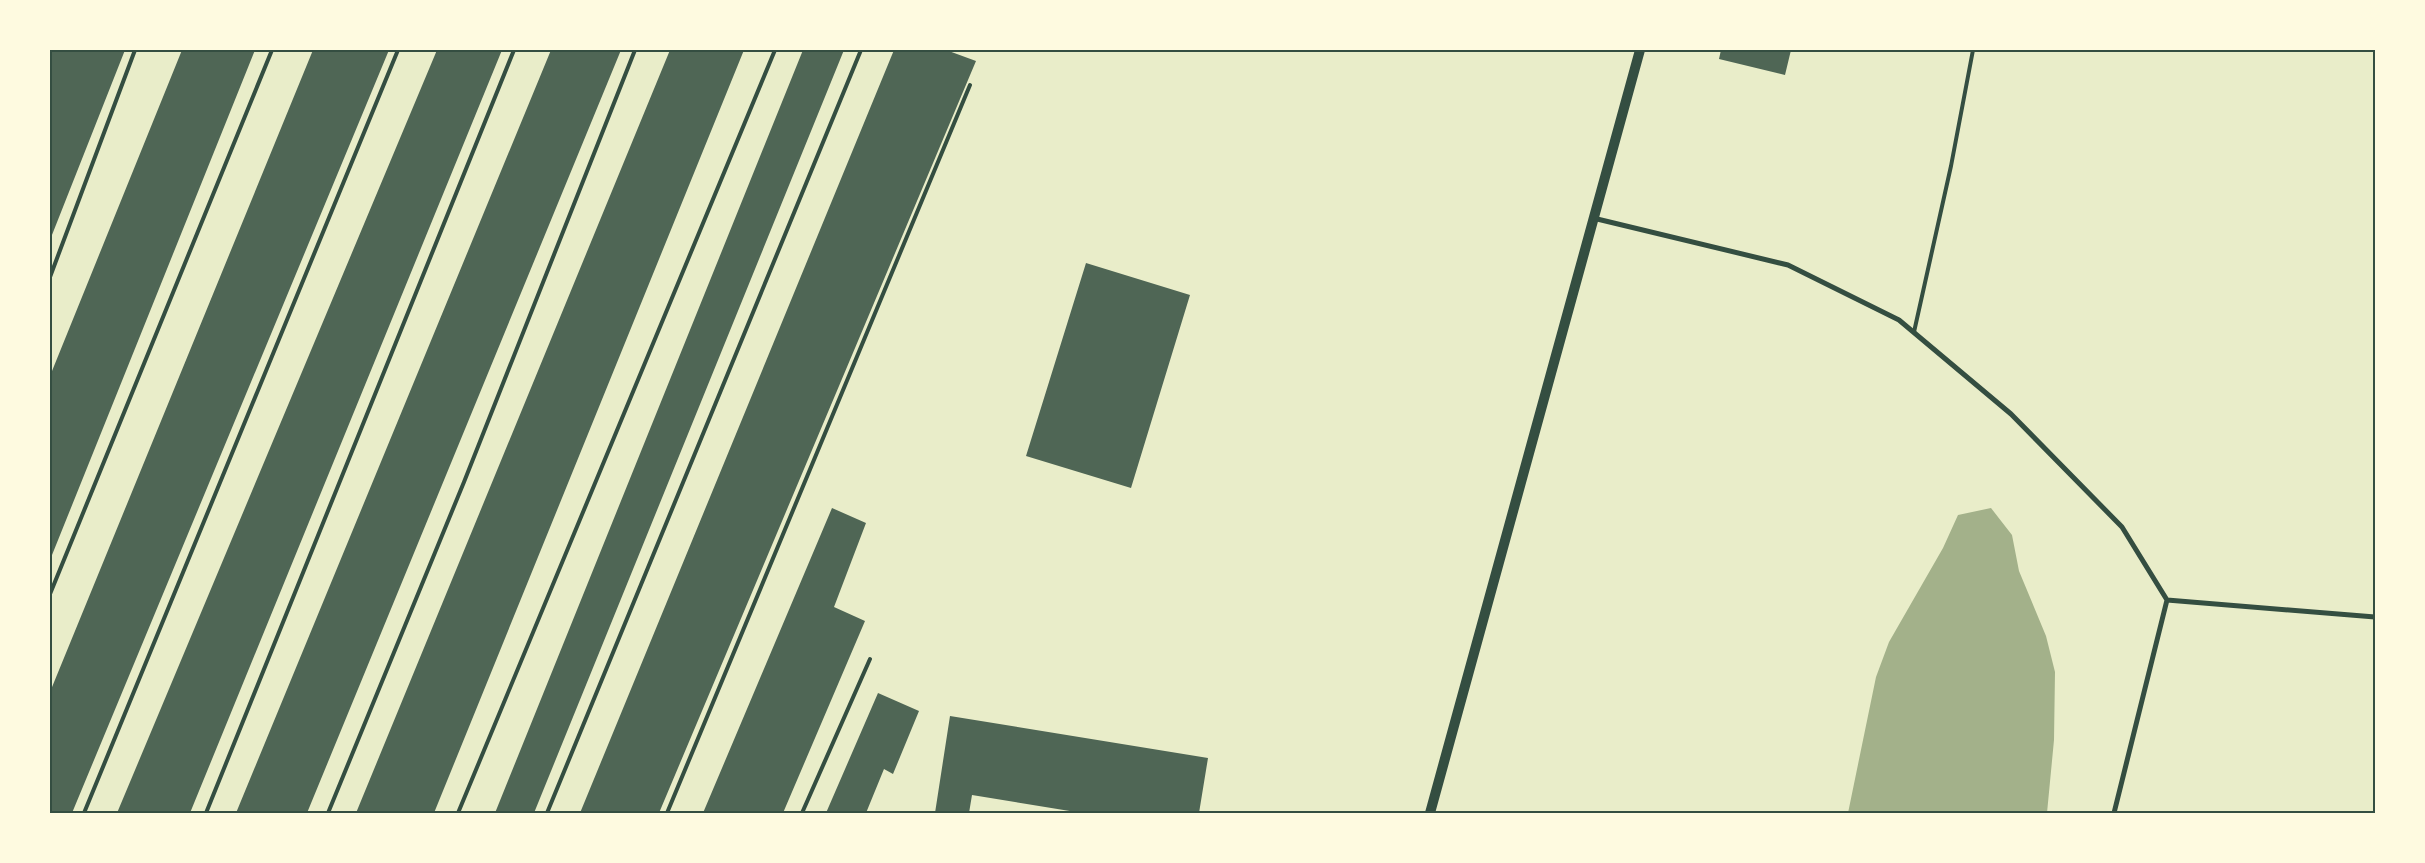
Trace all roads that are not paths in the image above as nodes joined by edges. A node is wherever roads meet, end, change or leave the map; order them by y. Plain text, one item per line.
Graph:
1 (135, 50) edge
2 (272, 50) edge
3 (398, 50) edge
4 (514, 50) edge
5 (635, 50) edge
6 (775, 50) edge
7 (861, 50) edge
8 (1640, 50) edge
9 (1973, 50) edge
10 (970, 85) dead end
11 (1592, 218) junction
12 (50, 277) edge
13 (1914, 332) junction
14 (50, 594) edge
15 (2168, 600) junction
16 (2375, 618) edge
17 (870, 659) dead end
18 (84, 813) edge
19 (206, 813) edge
20 (328, 813) edge
21 (458, 813) edge
22 (547, 813) edge
23 (667, 813) edge
24 (802, 813) edge
25 (1430, 813) edge
26 (2114, 813) edge

1 - 12 lane
2 - 14 lane
3 - 18 lane
4 - 19 lane
5 - 20 lane
6 - 21 lane
7 - 22 lane
8 - 11 main road
9 - 13 lane
10 - 23 lane
11 - 13 street
11 - 25 main road
13 - 15 street
15 - 16 street
15 - 26 street
17 - 24 lane

